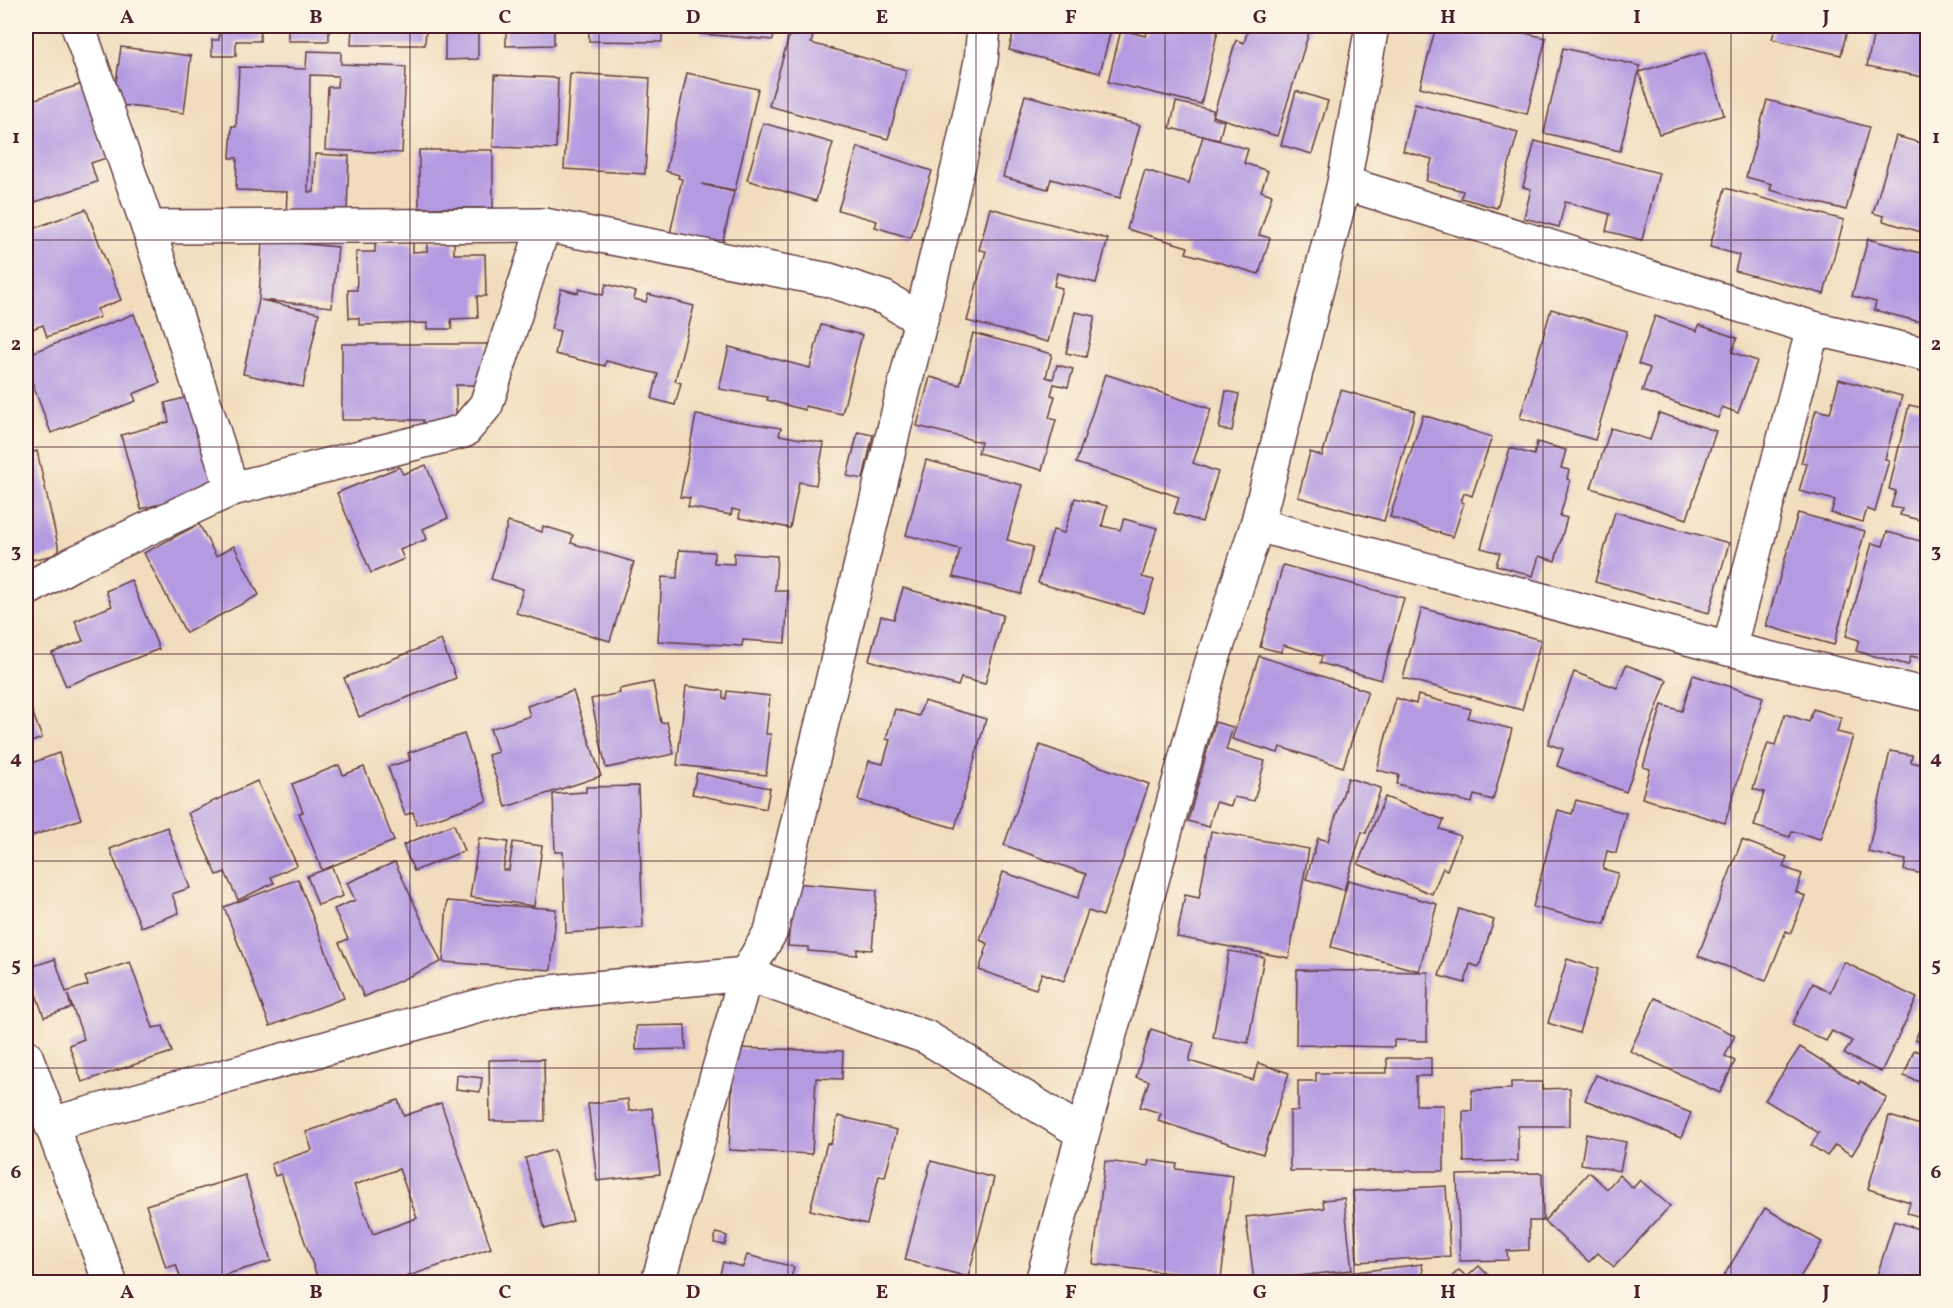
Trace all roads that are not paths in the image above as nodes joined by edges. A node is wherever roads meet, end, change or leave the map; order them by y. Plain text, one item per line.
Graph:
1 (78, 26) edge
2 (984, 26) edge
3 (1372, 26) edge
4 (1344, 183) junction
5 (544, 225) junction
6 (148, 227) junction
7 (921, 320) junction
8 (1813, 328) junction
9 (1928, 355) edge
10 (232, 489) junction
11 (1257, 525) junction
12 (26, 590) edge
13 (1728, 650) junction
14 (1928, 695) edge
15 (746, 974) junction
16 (26, 1056) edge
17 (51, 1124) junction
18 (1081, 1132) junction
19 (110, 1282) edge
20 (658, 1282) edge
21 (1042, 1282) edge

1 - 6 street
2 - 7 street
3 - 4 street
4 - 8 street
4 - 11 street
5 - 6 street
5 - 7 street
5 - 10 street
6 - 10 street
7 - 15 street
8 - 9 street
8 - 13 street
10 - 12 street
11 - 13 street
11 - 18 street
13 - 14 street
15 - 17 street
15 - 18 street
15 - 20 street
16 - 17 street
17 - 19 street
18 - 21 street

